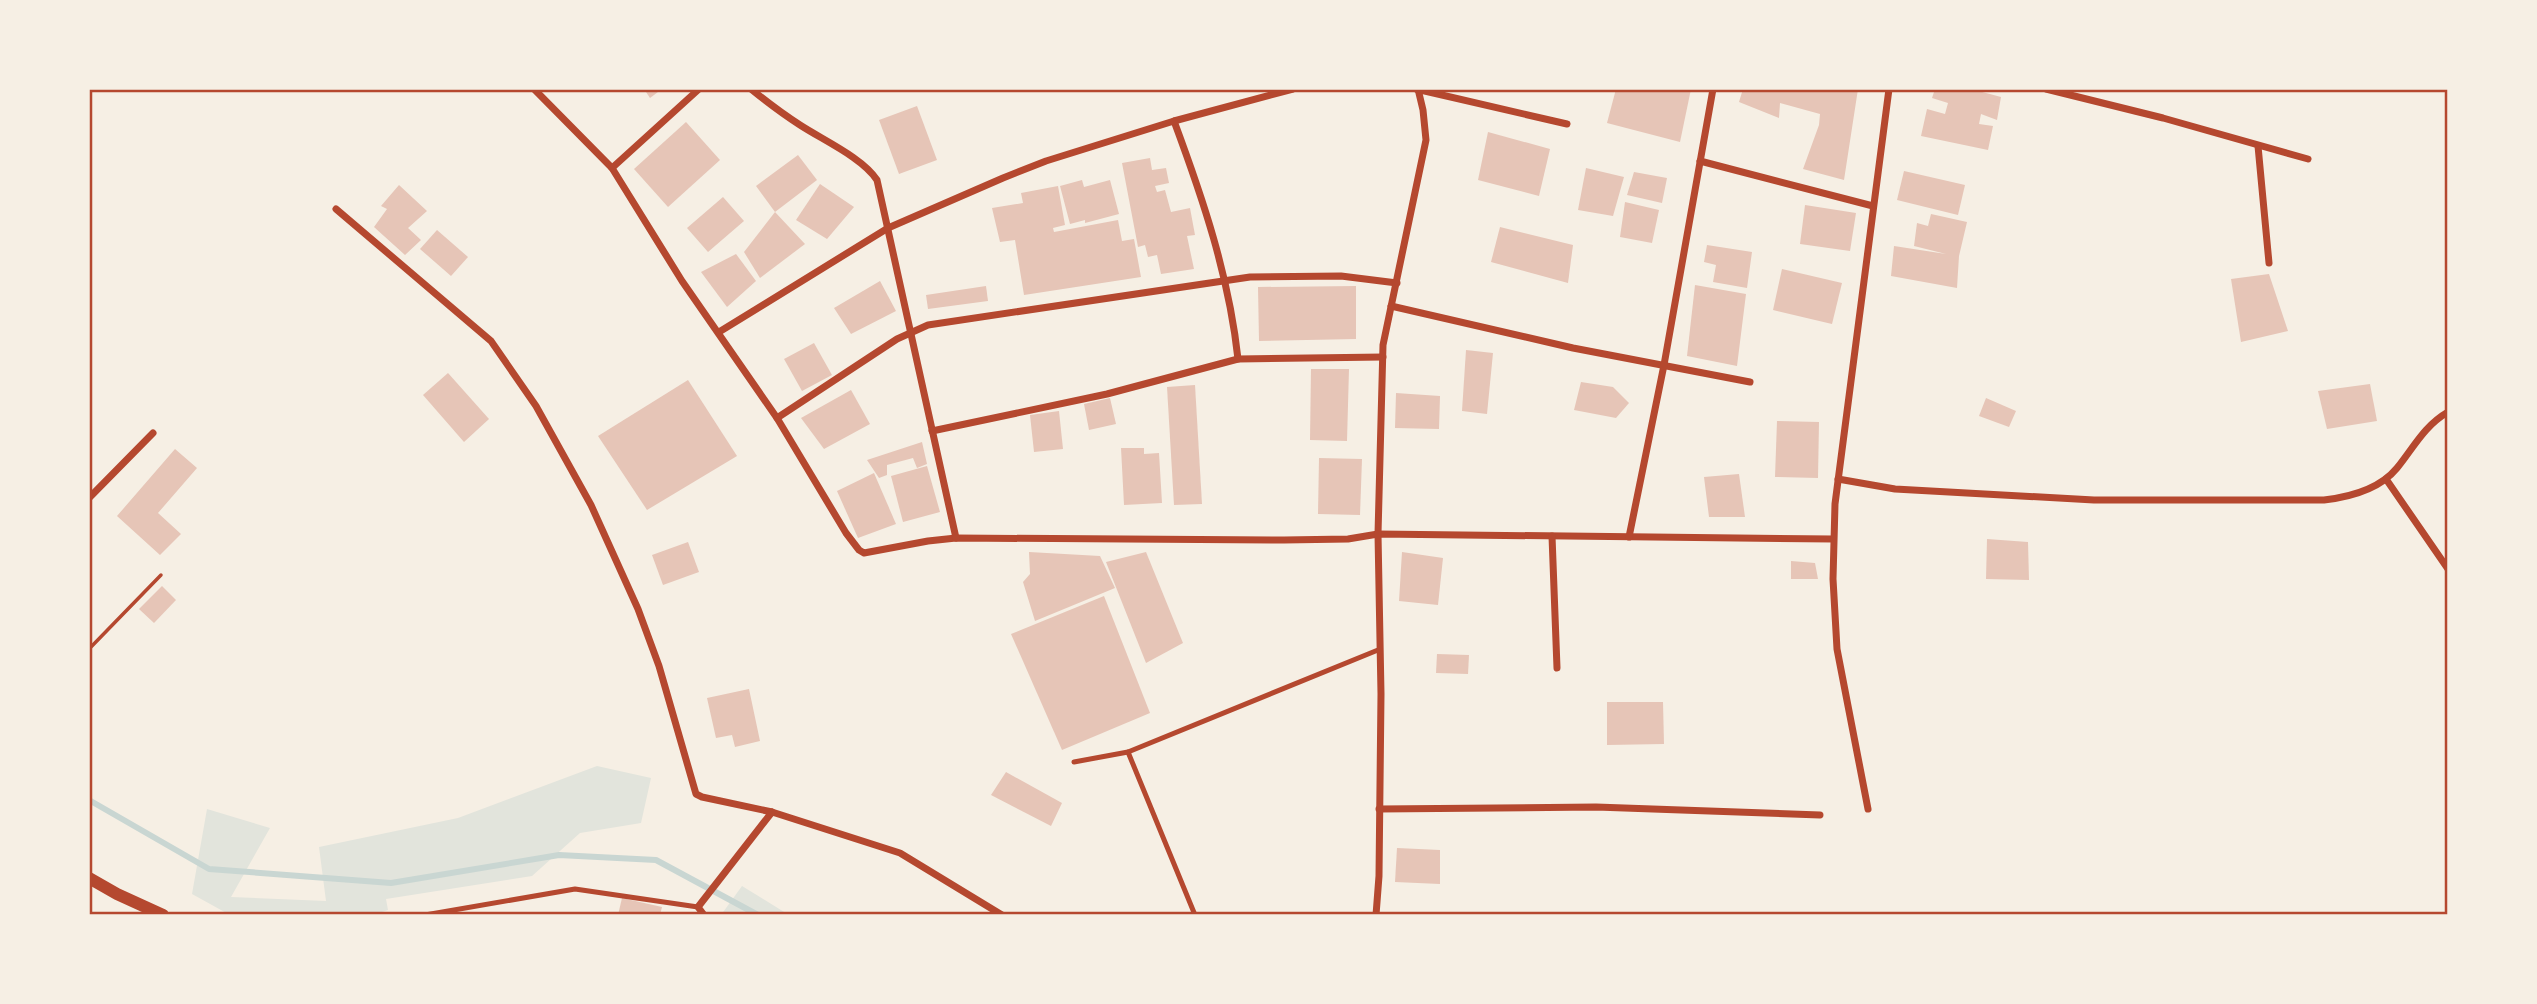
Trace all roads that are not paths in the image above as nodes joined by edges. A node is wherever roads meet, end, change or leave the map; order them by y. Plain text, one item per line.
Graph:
1 (534, 89) edge
2 (699, 89) edge
3 (751, 89) edge
4 (1293, 89) edge
5 (1417, 89) edge
6 (1713, 89) edge
7 (1889, 89) edge
8 (2046, 89) edge
9 (1174, 121) junction
10 (1567, 124) dead end
11 (2258, 146) junction
12 (2308, 159) dead end
13 (1700, 161) junction
14 (612, 168) junction
15 (1873, 206) junction
16 (336, 209) dead end
17 (888, 228) junction
18 (2269, 263) dead end
19 (1225, 279) junction
20 (1397, 283) junction
21 (1391, 306) junction
22 (910, 331) junction
23 (719, 332) junction
24 (1383, 356) junction
25 (1238, 359) junction
26 (1664, 365) junction
27 (1750, 382) dead end
28 (2448, 412) edge
29 (777, 418) junction
30 (932, 431) junction
31 (153, 433) dead end
32 (1838, 479) junction
33 (2386, 479) junction
34 (89, 498) edge
35 (1378, 534) junction
36 (1552, 536) junction
37 (1629, 537) junction
38 (956, 538) junction
39 (1833, 539) junction
40 (2448, 569) edge
41 (1378, 650) junction
42 (1557, 668) dead end
43 (1128, 752) junction
44 (1074, 762) dead end
45 (1379, 808) junction
46 (1868, 808) dead end
47 (772, 812) junction
48 (1820, 815) dead end
49 (89, 878) edge
50 (700, 903) junction
51 (163, 915) edge
52 (425, 915) edge
53 (704, 915) edge
54 (1002, 915) edge
55 (1195, 915) edge
56 (1376, 915) edge

1 - 14 street
2 - 14 street
3 - 17 street
4 - 9 street
5 - 10 street
5 - 20 street
6 - 13 street
7 - 15 street
8 - 11 street
9 - 17 street
9 - 19 street
11 - 12 street
11 - 18 street
13 - 15 street
13 - 26 street
14 - 23 street
15 - 32 street
16 - 47 street
17 - 22 street
17 - 23 street
19 - 20 street
19 - 22 street
19 - 25 street
20 - 21 street
21 - 24 street
21 - 26 street
22 - 29 street
22 - 30 street
23 - 29 street
24 - 25 street
24 - 35 street
25 - 30 street
26 - 27 street
26 - 37 street
28 - 33 street
29 - 38 street
30 - 38 street
31 - 34 street
32 - 33 street
32 - 39 street
33 - 40 street
35 - 36 street
35 - 38 street
35 - 41 street
36 - 37 street
36 - 42 street
37 - 39 street
39 - 46 street
41 - 43 lane
41 - 45 street
43 - 44 lane
43 - 55 lane
45 - 48 street
45 - 56 street
47 - 50 street
47 - 54 street
49 - 51 street
50 - 52 lane
50 - 53 street

